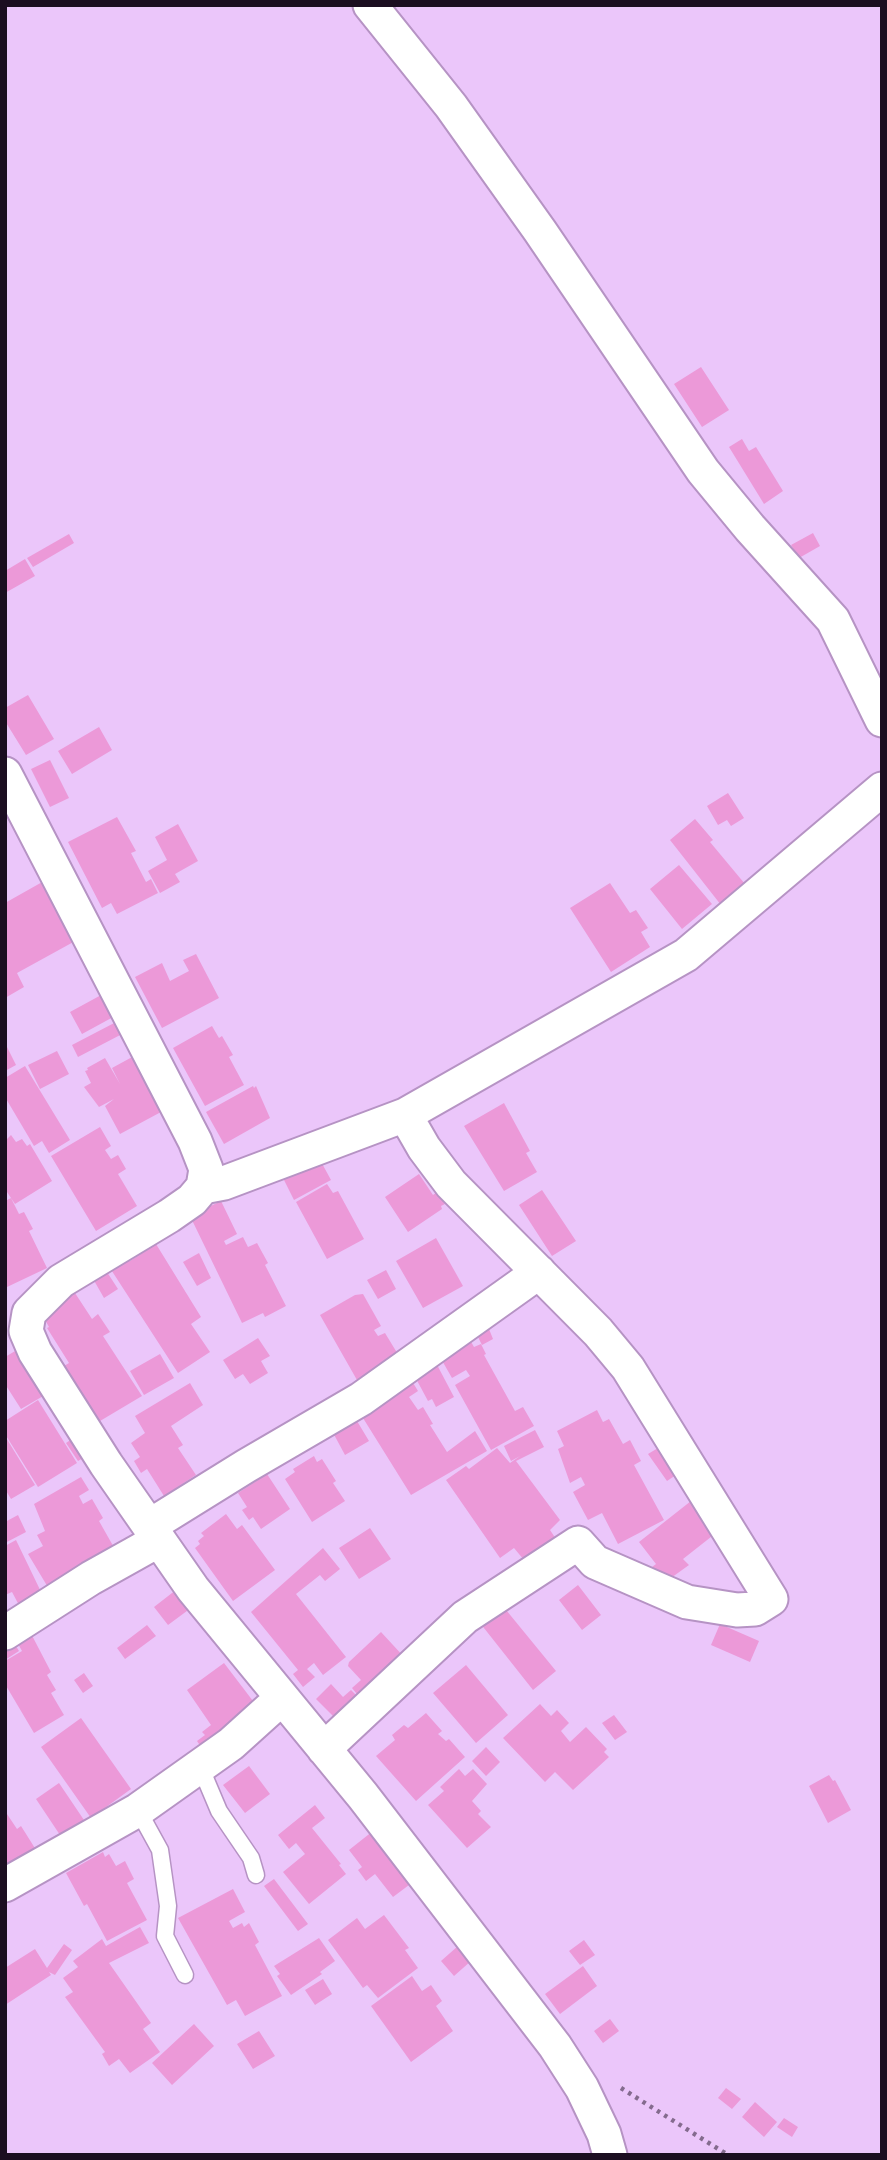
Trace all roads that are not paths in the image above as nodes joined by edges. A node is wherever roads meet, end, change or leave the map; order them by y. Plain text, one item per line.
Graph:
1 (370, 5) edge
2 (882, 720) edge
3 (5, 774) edge
4 (882, 789) edge
5 (405, 1115) junction
6 (203, 1187) junction
7 (539, 1272) junction
8 (155, 1533) junction
9 (5, 1633) edge
10 (282, 1698) junction
11 (324, 1749) junction
12 (200, 1766) junction
13 (138, 1810) junction
14 (256, 1875) dead end
15 (5, 1885) edge
16 (185, 1975) dead end
17 (610, 2155) edge

1 - 2 street
3 - 6 street
4 - 5 street
5 - 6 street
5 - 7 street
6 - 8 street
7 - 8 street
7 - 11 street
8 - 9 street
8 - 10 street
10 - 11 street
10 - 12 street
11 - 17 street
12 - 13 street
12 - 14 lane
13 - 15 street
13 - 16 lane

